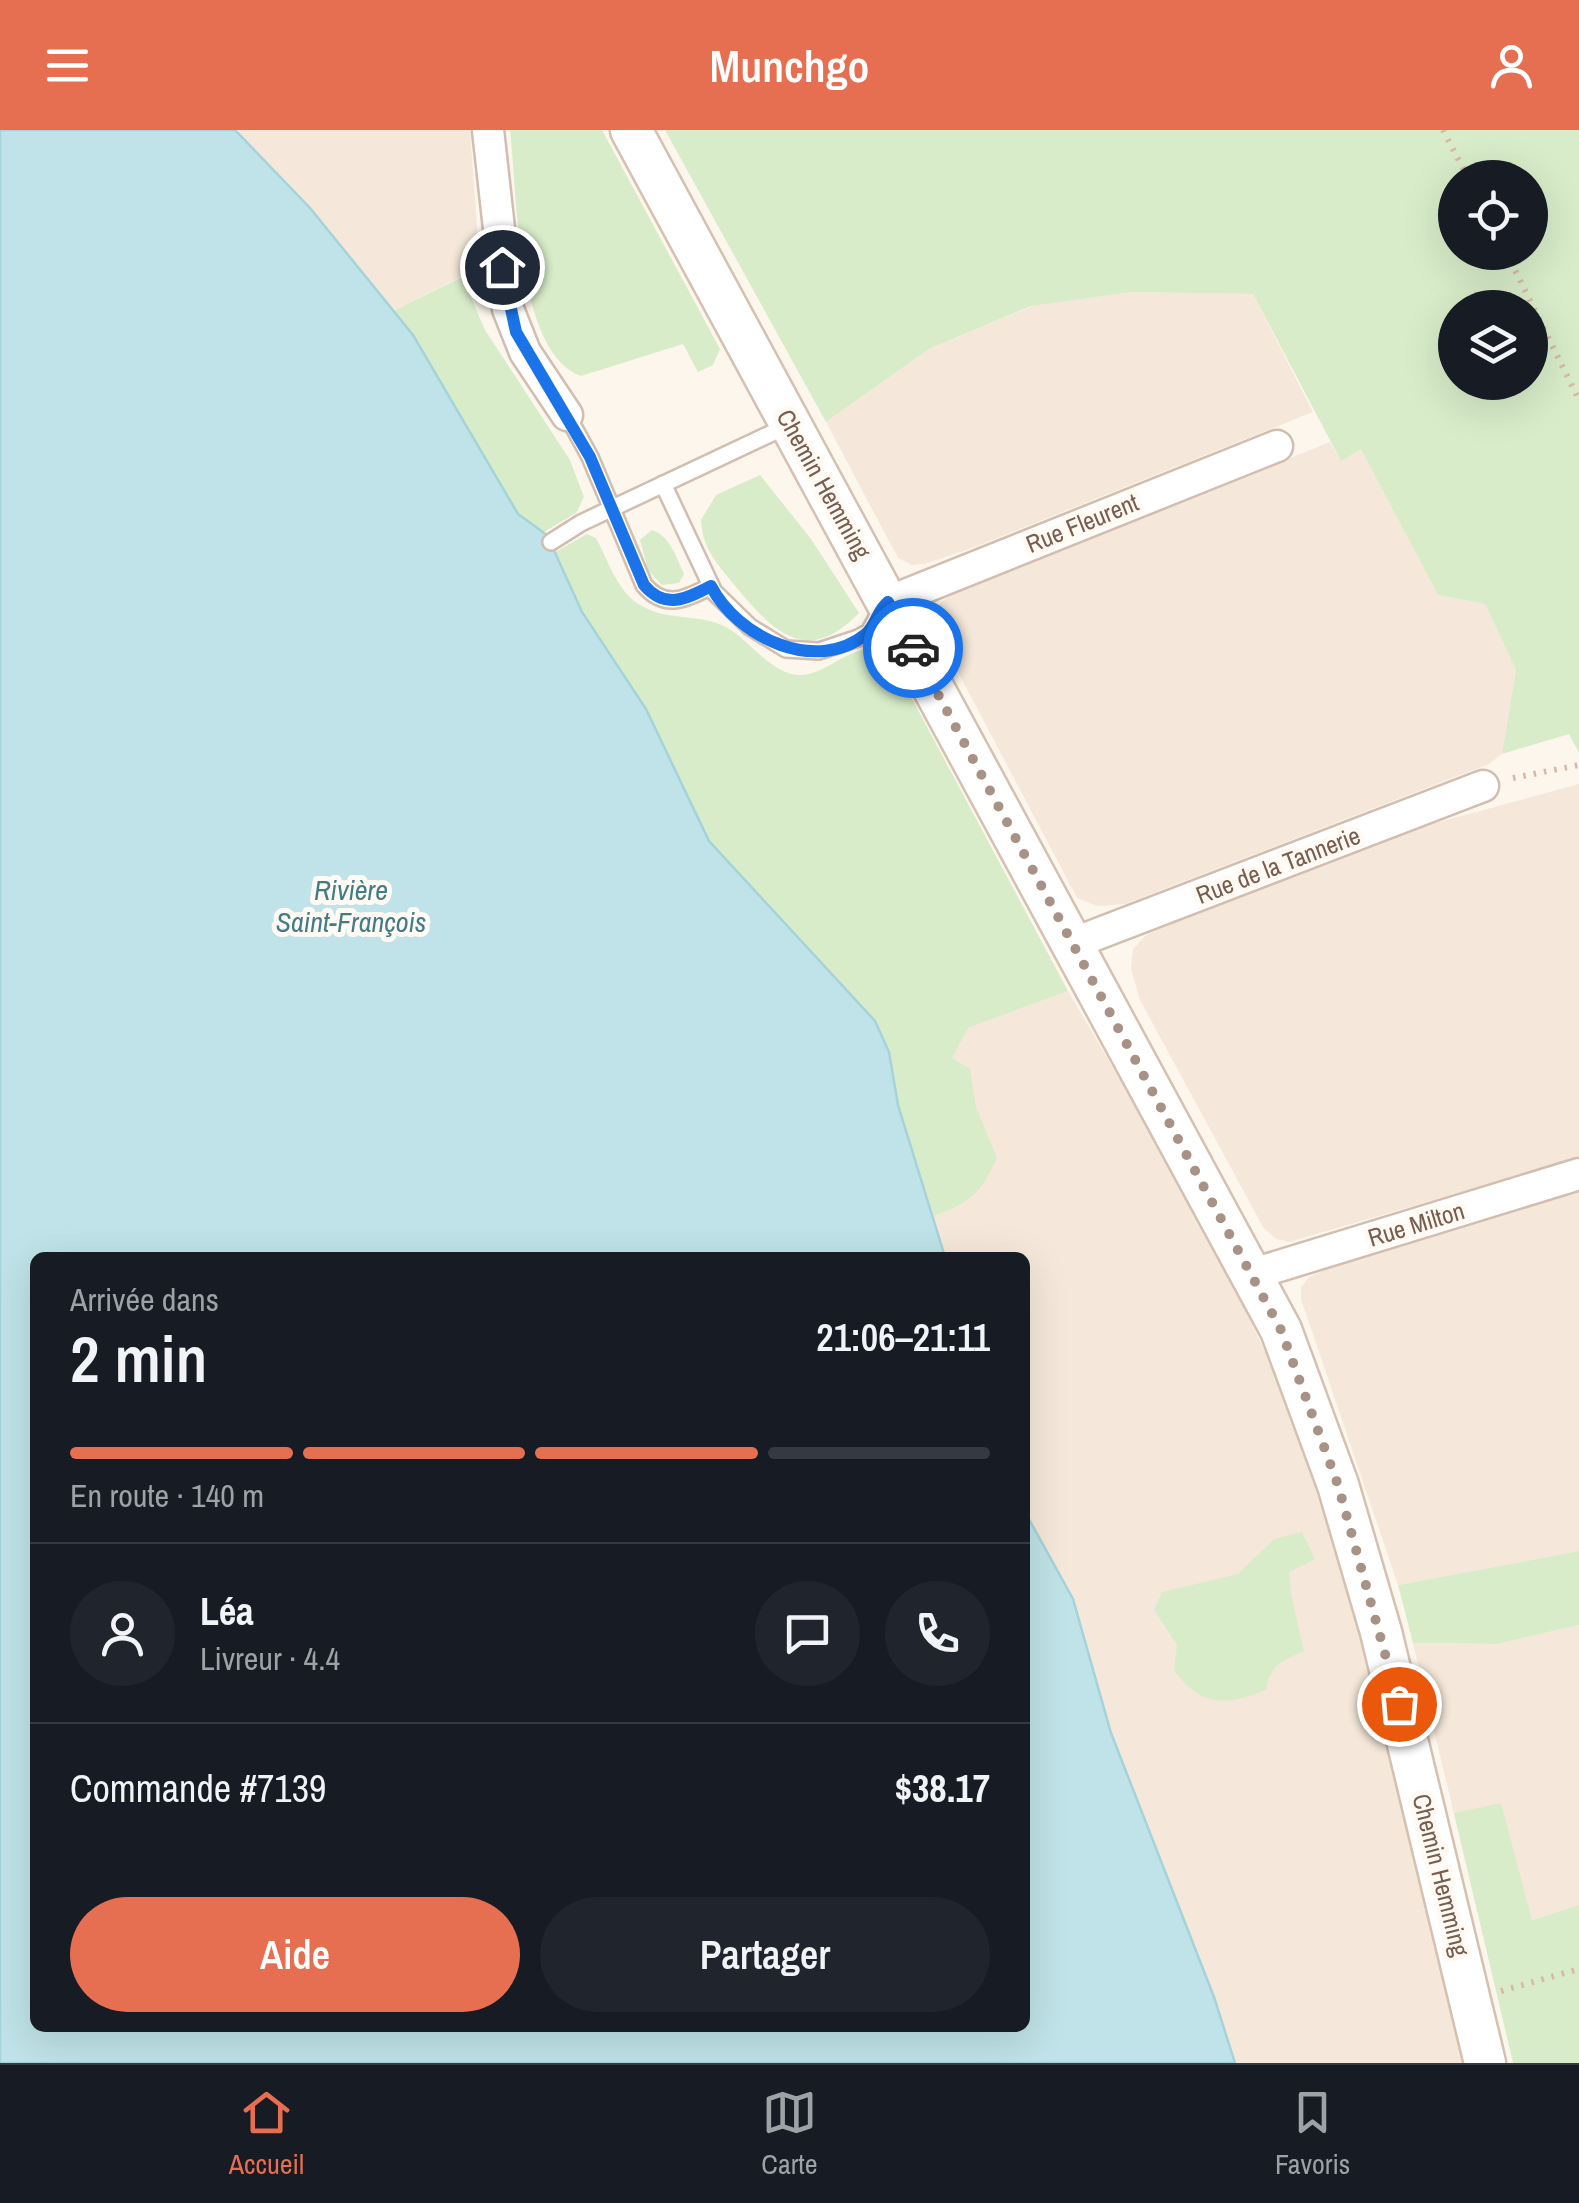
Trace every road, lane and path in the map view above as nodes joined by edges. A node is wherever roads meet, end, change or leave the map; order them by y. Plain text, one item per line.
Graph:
1 (488, 130) edge
2 (631, 130) edge
3 (1443, 130) edge
4 (1459, 160) edge
5 (1515, 270) edge
6 (1579, 400) edge
7 (567, 415) joint
8 (791, 424) junction
9 (1277, 446) dead end
10 (663, 484) junction
11 (611, 508) junction
12 (551, 542) dead end
13 (711, 586) junction
14 (888, 602) junction
15 (1579, 765) edge
16 (1483, 786) joint
17 (1074, 944) junction
18 (1579, 1174) edge
19 (1254, 1274) junction
20 (1579, 1969) edge
21 (1472, 1999) junction
22 (1485, 2063) edge

1 - 7 street
2 - 8 street, Chemin Hemming
3 - 4 path
5 - 6 path
7 - 11 lane
8 - 10 lane
8 - 14 street, Chemin Hemming
9 - 14 street, Rue Fleurent
10 - 11 lane
10 - 13 lane
11 - 12 lane
11 - 13 lane
13 - 14 lane
14 - 17 street, Chemin Hemming
15 - 16 path
16 - 17 street, Rue de la Tannerie
17 - 19 street, Chemin Hemming
18 - 19 street, Rue Milton
19 - 21 street, Chemin Hemming
20 - 21 path
21 - 22 street, Chemin Hemming

